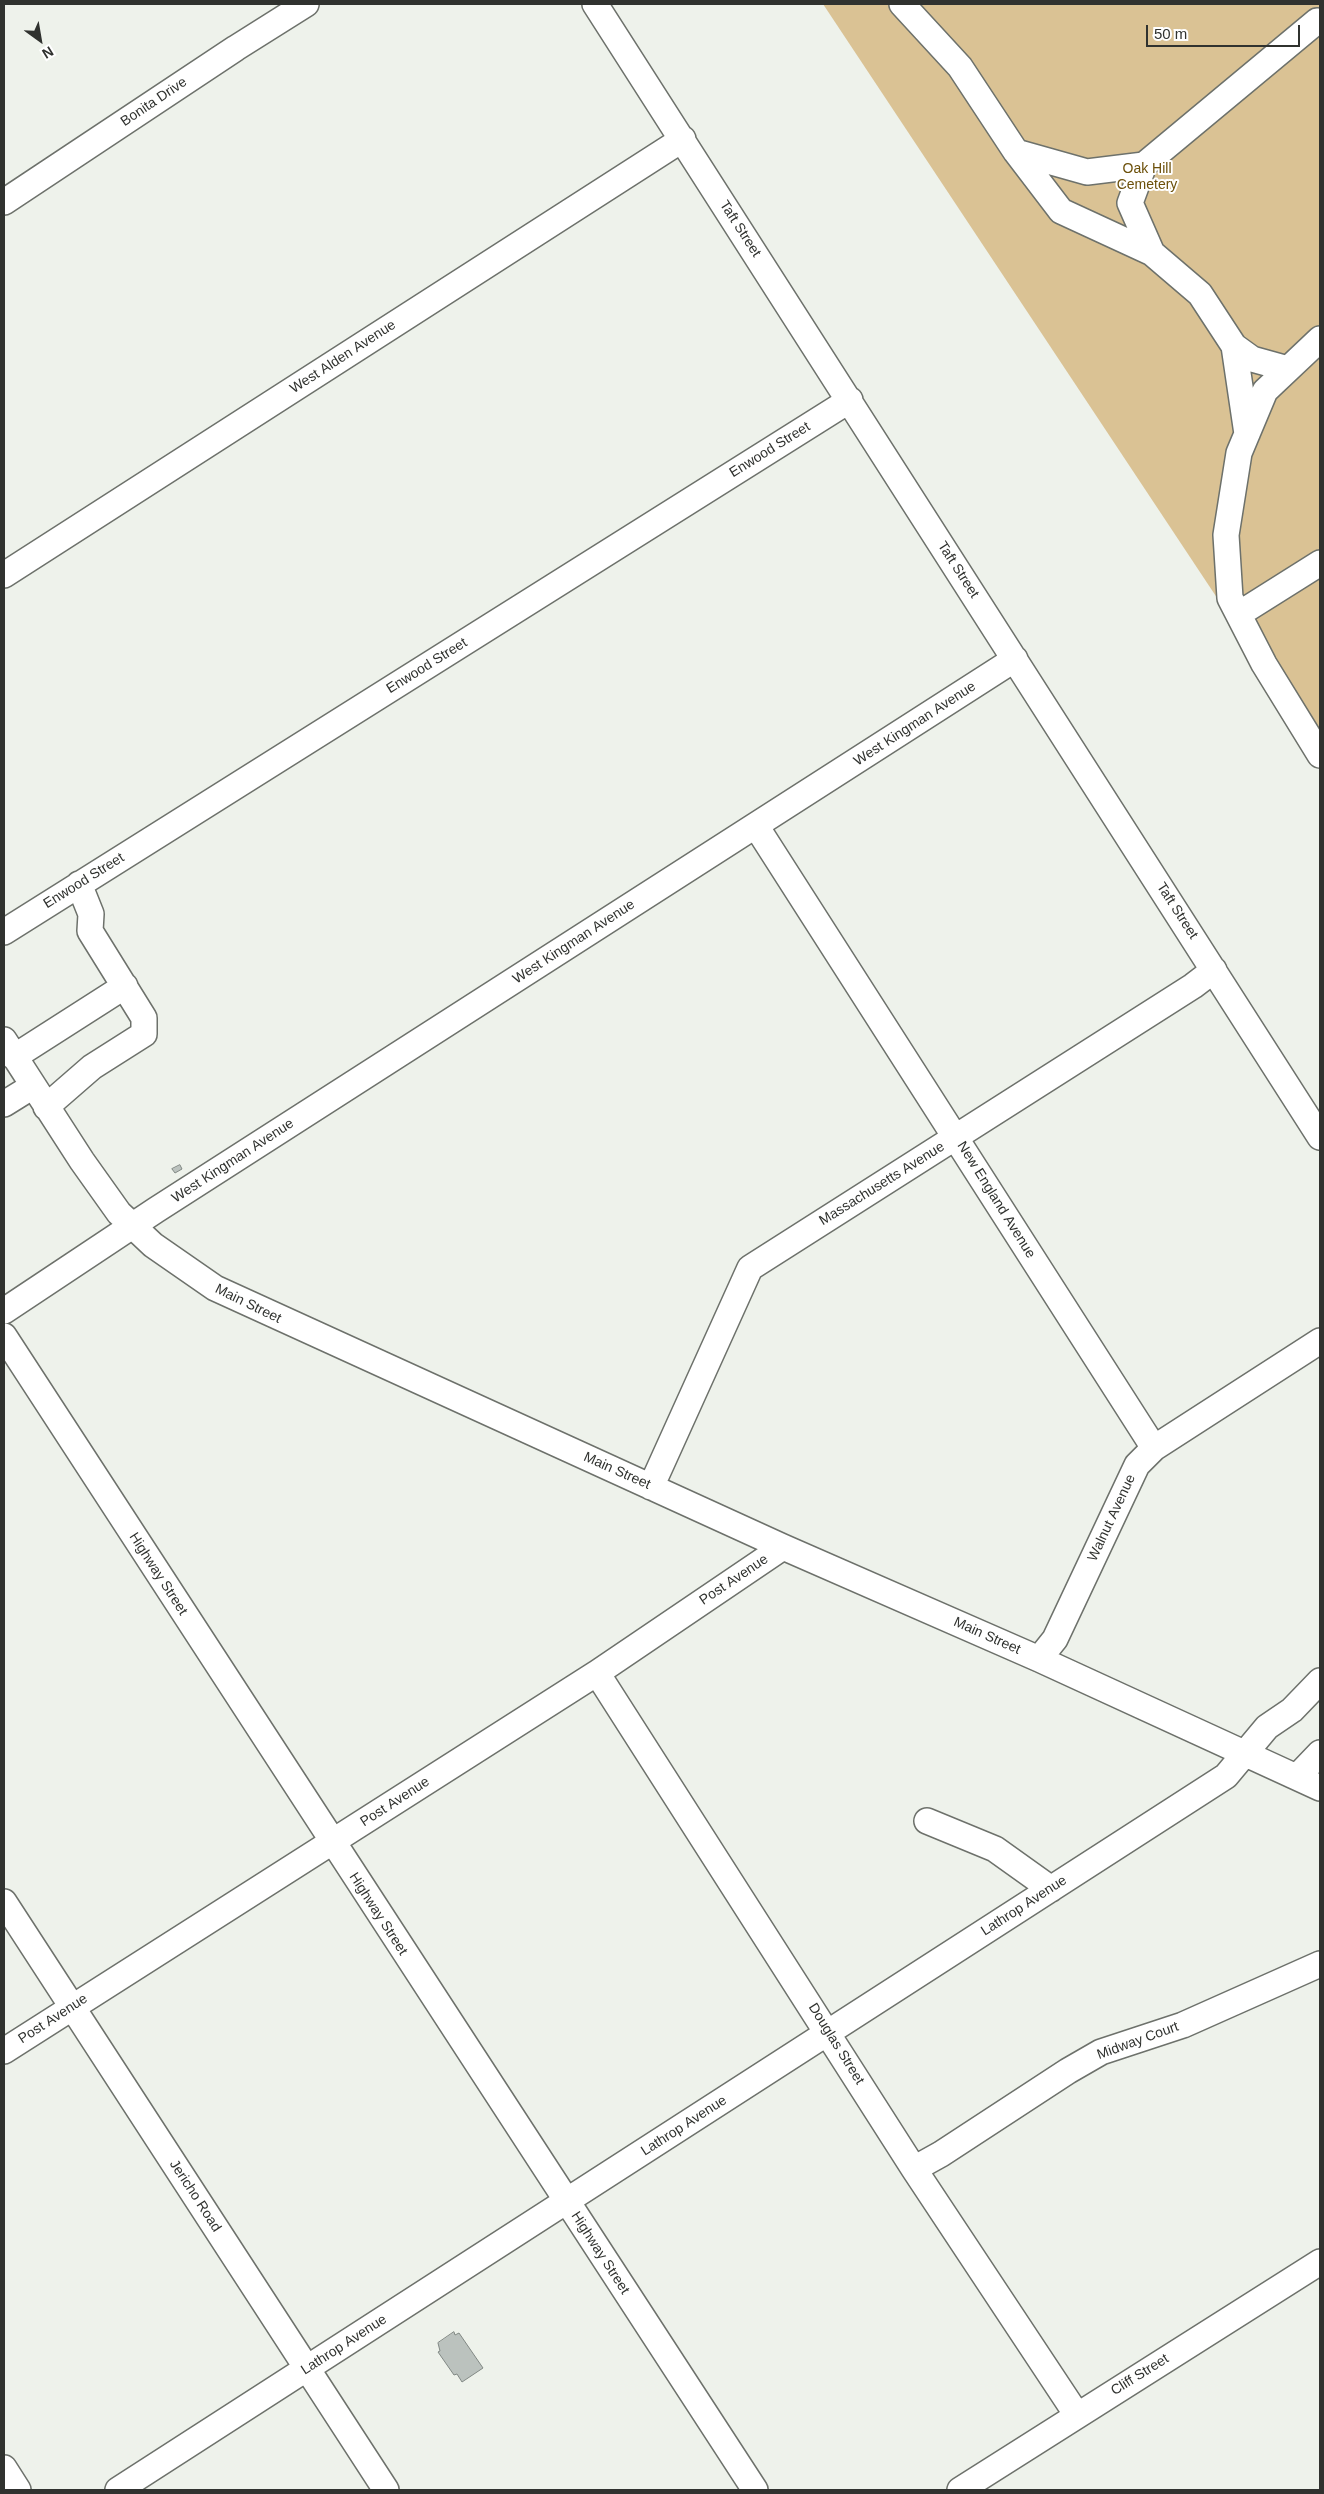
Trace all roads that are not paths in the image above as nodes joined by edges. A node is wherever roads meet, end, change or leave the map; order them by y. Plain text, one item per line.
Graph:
1 (306, 4) edge
2 (595, 4) edge
3 (902, 4) edge
4 (1317, 15) edge
5 (683, 140) junction
6 (1016, 152) junction
7 (1144, 165) junction
8 (4, 202) edge
9 (1152, 253) junction
10 (1320, 339) edge
11 (1234, 346) junction
12 (1288, 369) junction
13 (850, 400) junction
14 (1247, 434) junction
15 (1320, 563) edge
16 (4, 575) edge
17 (1238, 614) junction
18 (1015, 659) junction
19 (1320, 755) edge
20 (756, 826) junction
21 (79, 884) junction
22 (4, 932) edge
23 (1214, 970) junction
24 (125, 986) junction
25 (9, 1049) edge
26 (33, 1086) junction
27 (4, 1104) edge
28 (46, 1107) junction
29 (1320, 1137) edge
30 (956, 1138) junction
31 (133, 1227) junction
32 (4, 1311) edge
33 (4, 1336) edge
34 (1320, 1341) edge
35 (1154, 1448) junction
36 (652, 1487) junction
37 (783, 1547) junction
38 (1039, 1659) junction
39 (597, 1673) junction
40 (1320, 1681) edge
41 (1320, 1753) edge
42 (1245, 1754) junction
43 (1296, 1777) junction
44 (1320, 1788) edge
45 (927, 1821) dead end
46 (332, 1842) junction
47 (1051, 1889) junction
48 (4, 1902) edge
49 (1320, 1964) edge
50 (72, 2007) junction
51 (830, 2033) junction
52 (4, 2051) edge
53 (914, 2169) junction
54 (566, 2202) junction
55 (1320, 2262) edge
56 (307, 2368) junction
57 (1077, 2415) junction
58 (4, 2468) edge
59 (973, 2487) edge
60 (18, 2490) edge
61 (118, 2490) edge
62 (386, 2490) edge
63 (755, 2490) edge

1 - 8 street, Bonita Drive
2 - 5 street, Taft Street
3 - 6 street
4 - 7 street
5 - 13 street, Taft Street
5 - 16 street, West Alden Avenue
6 - 7 street
6 - 9 street
7 - 9 street
9 - 11 street
10 - 12 street
11 - 12 street
11 - 14 street
12 - 14 street
13 - 18 street, Taft Street
13 - 21 street, Enwood Street
14 - 17 street
15 - 17 street
17 - 19 street
18 - 20 street, West Kingman Avenue
18 - 23 street, Taft Street
20 - 30 street, New England Avenue
20 - 31 street, West Kingman Avenue
21 - 22 street, Enwood Street
21 - 24 street
23 - 29 street, Taft Street
23 - 30 street, Massachusetts Avenue
24 - 25 street
24 - 28 street
25 - 26 street, Main Street
26 - 27 street
26 - 28 street, Main Street
28 - 31 street, Main Street
30 - 35 street, New England Avenue
30 - 36 street, Massachusetts Avenue
31 - 32 street, West Kingman Avenue
31 - 36 street, Main Street
33 - 46 street, Highway Street
34 - 35 street, Walnut Avenue
35 - 38 street, Walnut Avenue
36 - 37 street, Main Street
37 - 38 street, Main Street
37 - 39 street, Post Avenue
38 - 42 street, Main Street
39 - 46 street, Post Avenue
39 - 51 street, Douglas Street
40 - 42 street, Lathrop Avenue
41 - 43 street
42 - 43 street, Main Street
42 - 47 street, Lathrop Avenue
43 - 44 street, Main Street
45 - 47 street
46 - 50 street, Post Avenue
46 - 54 street, Highway Street
47 - 51 street, Lathrop Avenue
48 - 50 street, Jericho Road
49 - 53 street, Midway Court
50 - 52 street, Post Avenue
50 - 56 street, Jericho Road
51 - 53 street, Douglas Street
51 - 54 street, Lathrop Avenue
53 - 57 street, Douglas Street
54 - 56 street, Lathrop Avenue
54 - 63 street, Highway Street
55 - 57 street, Cliff Street
56 - 61 street, Lathrop Avenue
56 - 62 street, Jericho Road
57 - 59 street, Cliff Street
58 - 60 street

